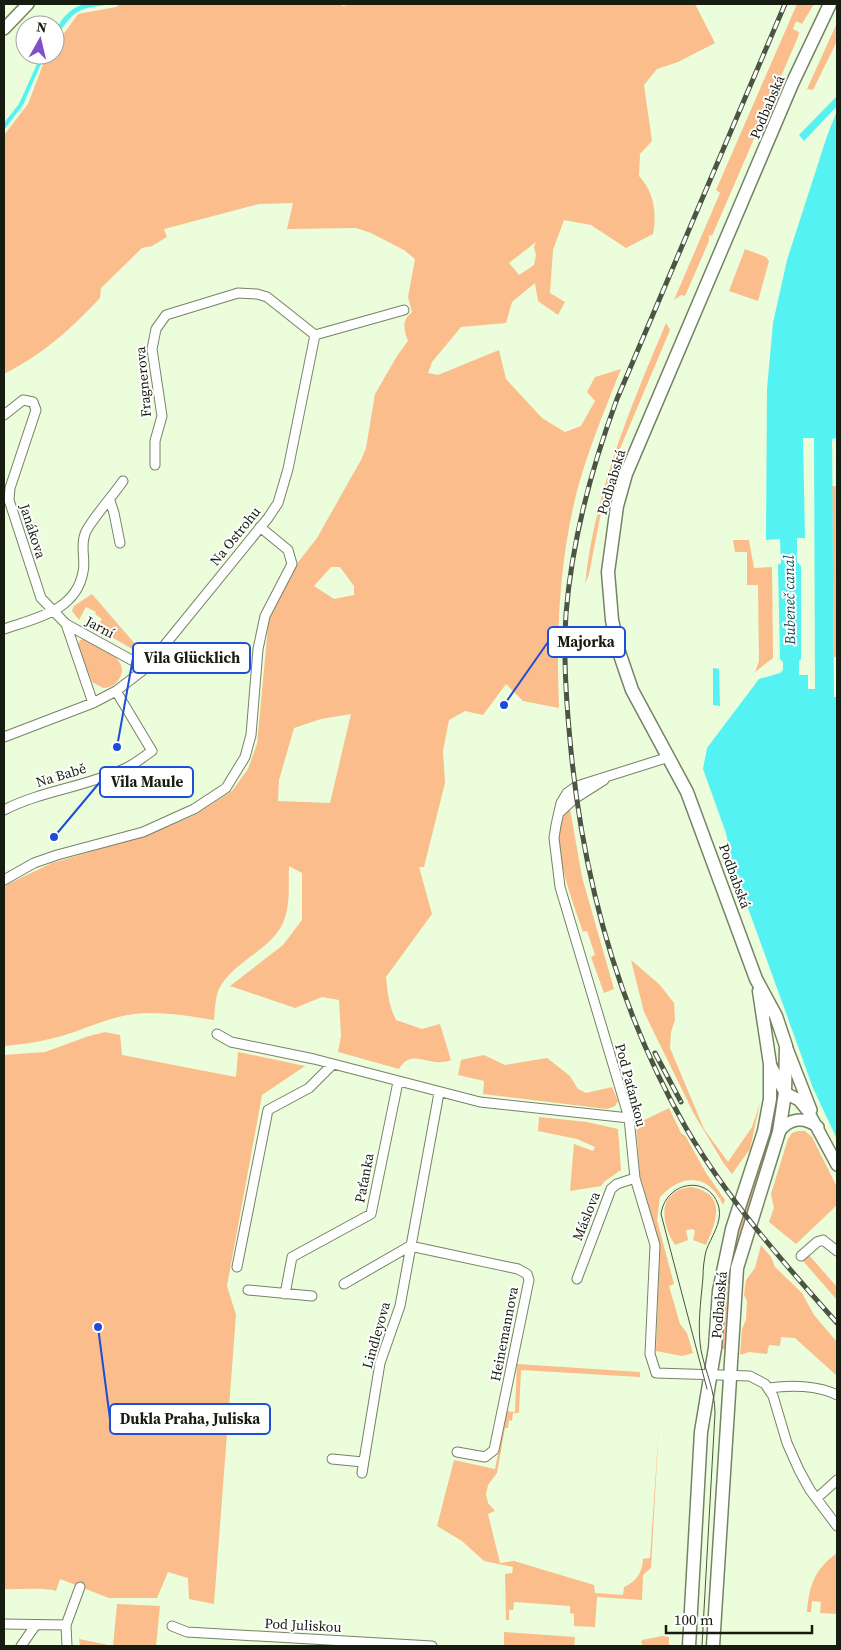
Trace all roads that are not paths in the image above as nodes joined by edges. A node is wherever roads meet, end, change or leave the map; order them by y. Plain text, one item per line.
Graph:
1 (28, 4) edge
2 (830, 4) edge
3 (4, 28) edge
4 (404, 310) dead end
5 (315, 336) junction
6 (4, 415) edge
7 (155, 465) dead end
8 (123, 481) dead end
9 (110, 501) junction
10 (260, 527) junction
11 (120, 543) dead end
12 (54, 612) junction
13 (66, 624) junction
14 (4, 629) edge
15 (146, 668) junction
16 (116, 692) junction
17 (93, 703) junction
18 (4, 737) edge
19 (669, 757) junction
20 (4, 810) edge
21 (4, 880) edge
22 (756, 979) junction
23 (217, 1034) dead end
24 (786, 1046) junction
25 (333, 1064) junction
26 (770, 1064) junction
27 (398, 1082) junction
28 (438, 1093) junction
29 (786, 1093) junction
30 (768, 1110) junction
31 (629, 1118) junction
32 (816, 1123) junction
33 (779, 1132) junction
34 (837, 1165) edge
35 (635, 1178) junction
36 (410, 1246) junction
37 (837, 1252) edge
38 (801, 1256) dead end
39 (237, 1267) dead end
40 (577, 1279) dead end
41 (344, 1284) dead end
42 (248, 1290) dead end
43 (285, 1294) junction
44 (312, 1296) dead end
45 (710, 1376) junction
46 (729, 1376) junction
47 (769, 1388) junction
48 (837, 1395) edge
49 (457, 1452) dead end
50 (332, 1459) dead end
51 (363, 1462) junction
52 (362, 1473) dead end
53 (837, 1480) edge
54 (817, 1498) junction
55 (837, 1526) edge
56 (80, 1587) dead end
57 (4, 1624) edge
58 (66, 1625) junction
59 (35, 1626) junction
60 (172, 1626) dead end
61 (21, 1646) edge
62 (67, 1646) edge
63 (432, 1646) edge
64 (689, 1646) edge
65 (713, 1646) edge

1 - 3 street
2 - 19 main road, Podbabská
4 - 5 street
5 - 7 street, Fragnerova
5 - 10 street, Na Ostrohu
6 - 12 street, Janákova
8 - 9 street
9 - 11 street
9 - 12 street
10 - 15 street, Na Ostrohu
10 - 21 street
12 - 13 street, Jarní
12 - 14 street
13 - 15 street, Jarní
13 - 17 street, Jarní
15 - 16 street, Na Ostrohu
16 - 17 street, Na Ostrohu
16 - 20 street, Na Babě
17 - 18 street, Na Ostrohu
19 - 22 main road, Podbabská
19 - 31 street, Pod Paťankou
22 - 24 main road, Podbabská
22 - 26 main road, Podbabská
23 - 25 street
24 - 29 main road, Podbabská
24 - 32 street
25 - 27 street
25 - 39 street
26 - 29 street
26 - 30 main road, Podbabská
27 - 28 street
27 - 43 street, Paťanka
28 - 31 street
28 - 36 street, Lindleyova
29 - 30 street
29 - 32 street
29 - 33 main road, Podbabská
30 - 45 main road, Podbabská
31 - 35 street, Pod Paťankou
32 - 33 street
32 - 34 street
33 - 46 main road, Podbabská
35 - 40 street, Máslova
35 - 45 street, Pod Paťankou
36 - 41 street
36 - 49 street, Heinemannova
36 - 51 street, Lindleyova
37 - 38 street
42 - 43 street
43 - 44 street
45 - 46 street
45 - 64 main road, Podbabská
46 - 47 street
46 - 65 main road, Podbabská
47 - 48 street
47 - 54 street
50 - 51 street
51 - 52 street, Lindleyova
53 - 54 street
54 - 55 street
56 - 58 street
57 - 59 street
58 - 59 street
58 - 62 street
59 - 61 street
60 - 63 street, Pod Juliskou

